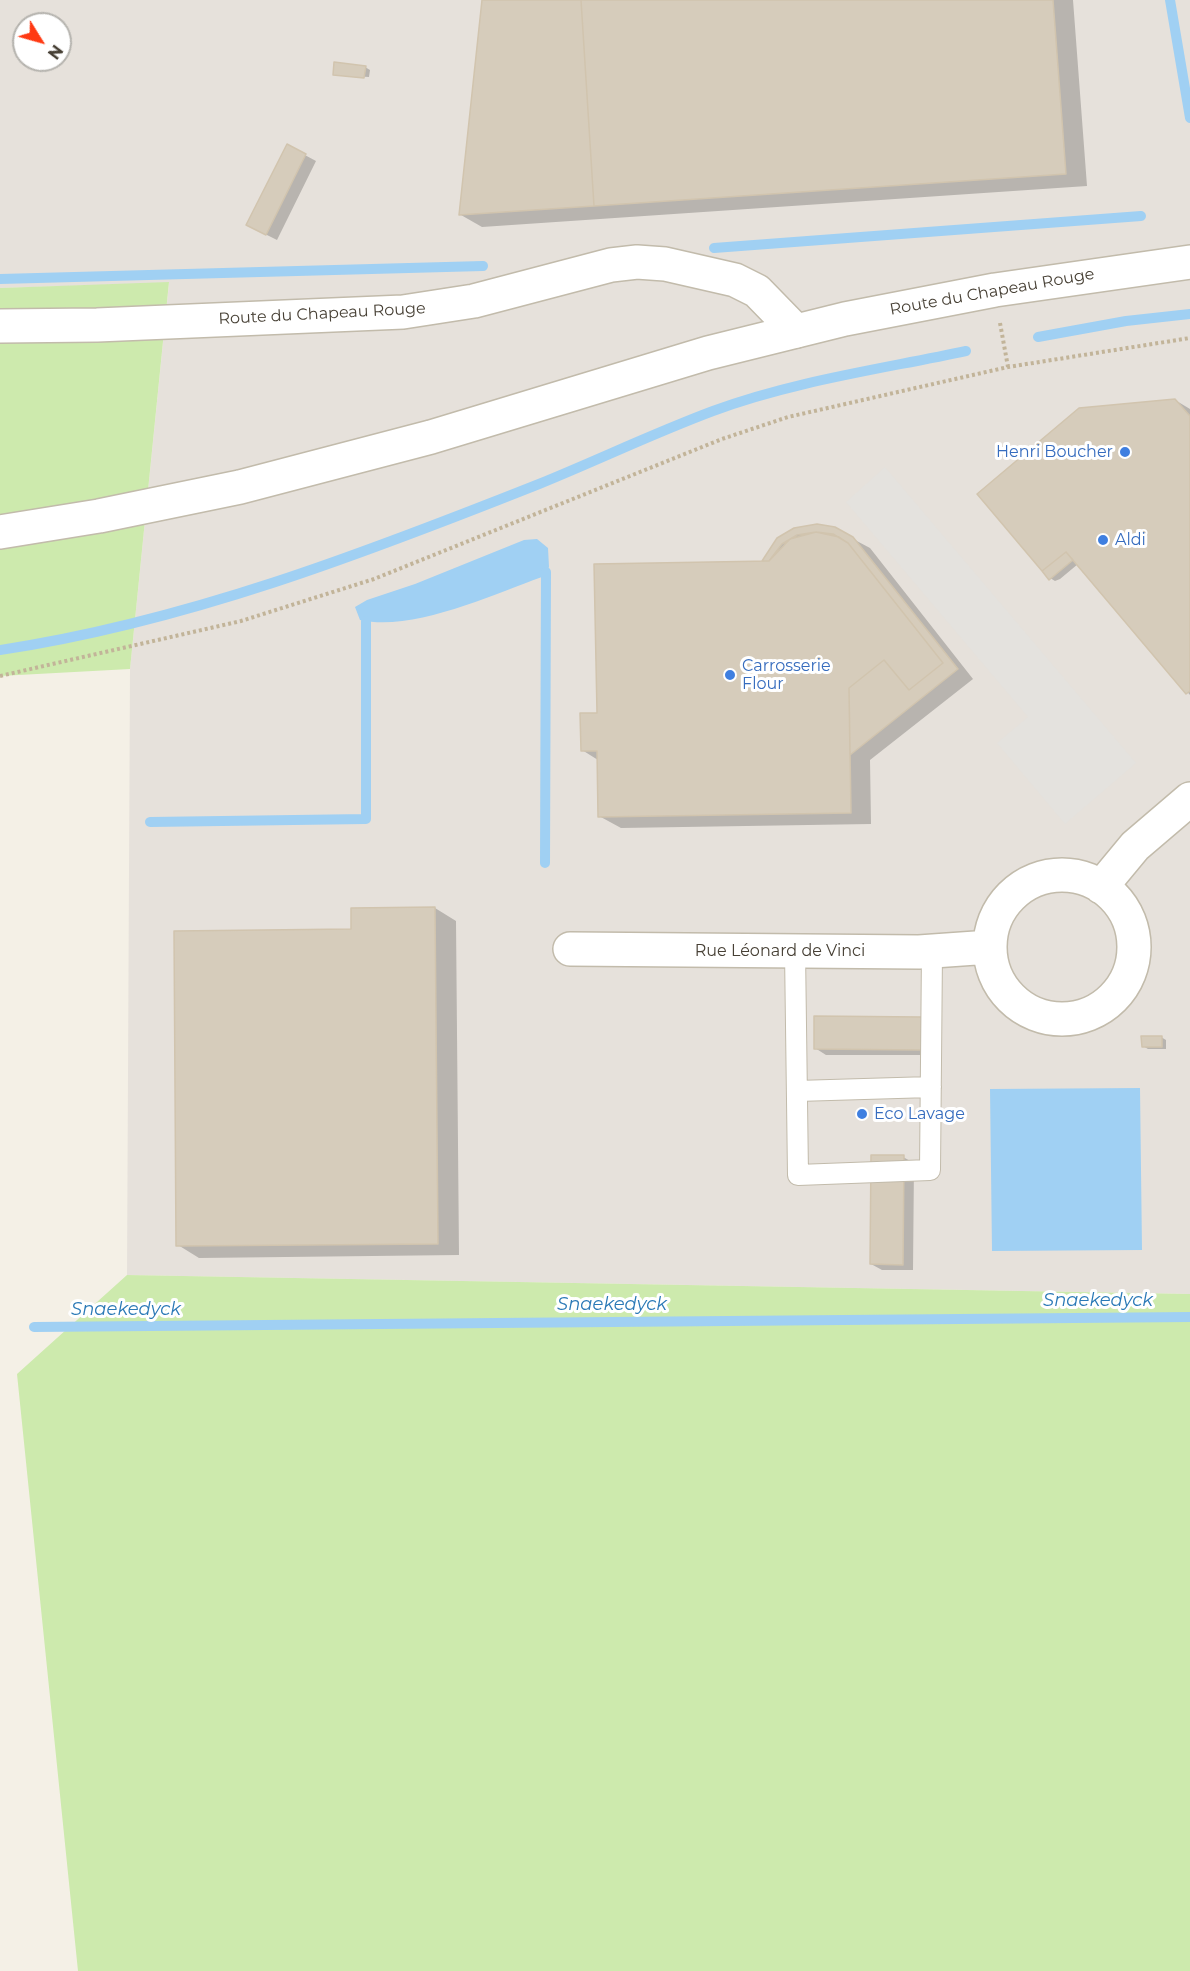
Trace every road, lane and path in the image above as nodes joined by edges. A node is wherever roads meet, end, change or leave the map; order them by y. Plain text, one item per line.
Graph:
1 (1190, 262) edge
2 (0, 326) edge
3 (796, 331) junction
4 (1190, 338) edge
5 (0, 532) edge
6 (0, 676) edge
7 (1190, 799) edge
8 (1101, 887) junction
9 (990, 946) junction
10 (570, 949) dead end
11 (795, 951) junction
12 (932, 952) junction
13 (931, 1088) junction
14 (797, 1090) junction

1 - 3 street, Route du Chapeau Rouge
2 - 3 street, Route du Chapeau Rouge
3 - 5 street, Route du Chapeau Rouge
4 - 6 path
7 - 8 street
8 - 9 street
8 - 9 street
9 - 12 street, Rue Léonard de Vinci
10 - 11 street, Rue Léonard de Vinci
11 - 12 street, Rue Léonard de Vinci
11 - 14 lane
12 - 13 lane
13 - 14 lane
13 - 14 lane

